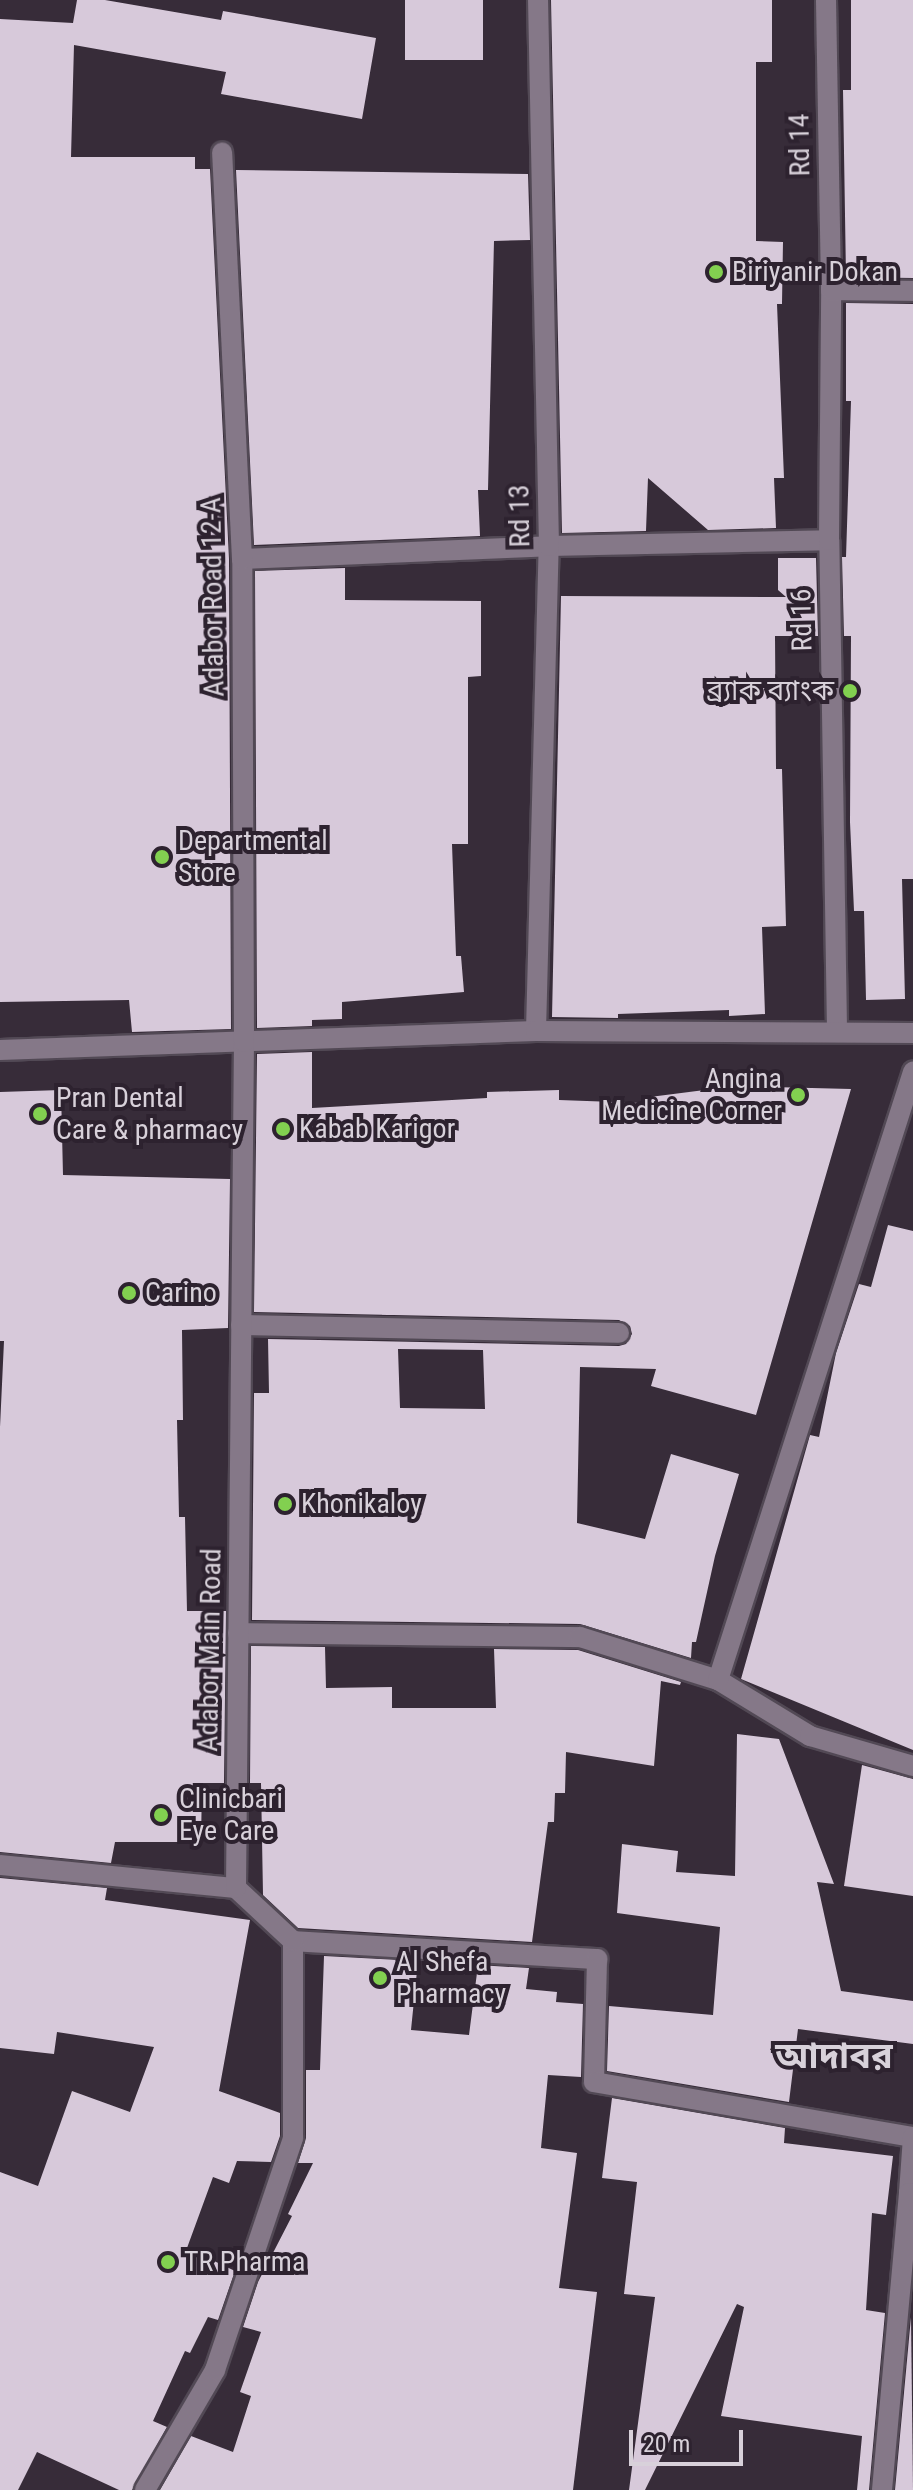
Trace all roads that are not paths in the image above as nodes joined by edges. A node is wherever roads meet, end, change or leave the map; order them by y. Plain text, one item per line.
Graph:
1 (538, 0) edge
2 (826, 0) edge
3 (222, 152) dead end
4 (831, 290) junction
5 (913, 291) edge
6 (829, 540) junction
7 (549, 546) junction
8 (242, 559) junction
9 (837, 1030) junction
10 (536, 1031) junction
11 (913, 1033) edge
12 (244, 1042) junction
13 (0, 1050) edge
14 (913, 1072) edge
15 (241, 1325) junction
16 (619, 1333) dead end
17 (238, 1633) junction
18 (718, 1680) junction
19 (913, 1766) edge
20 (0, 1865) edge
21 (236, 1888) junction
22 (293, 1941) junction
23 (911, 2194) edge
24 (145, 2490) edge
25 (882, 2490) edge

1 - 7 street, Rd 13
2 - 4 street, Rd 14
3 - 8 street, Adabor Road 12-A
4 - 5 street
4 - 6 street, Rd 16
6 - 7 street
6 - 9 street, Rd 16
7 - 8 street
7 - 10 street, Rd 13
8 - 12 street, Adabor Road 12-A
9 - 10 street
9 - 11 street
10 - 12 street
12 - 13 street
12 - 15 street, Adabor Main Road
14 - 18 street
15 - 16 street
15 - 17 street, Adabor Main Road
17 - 18 street
17 - 21 street, Adabor Main Road
18 - 19 street
20 - 21 street
21 - 22 street
22 - 23 street
22 - 24 street
23 - 25 street

